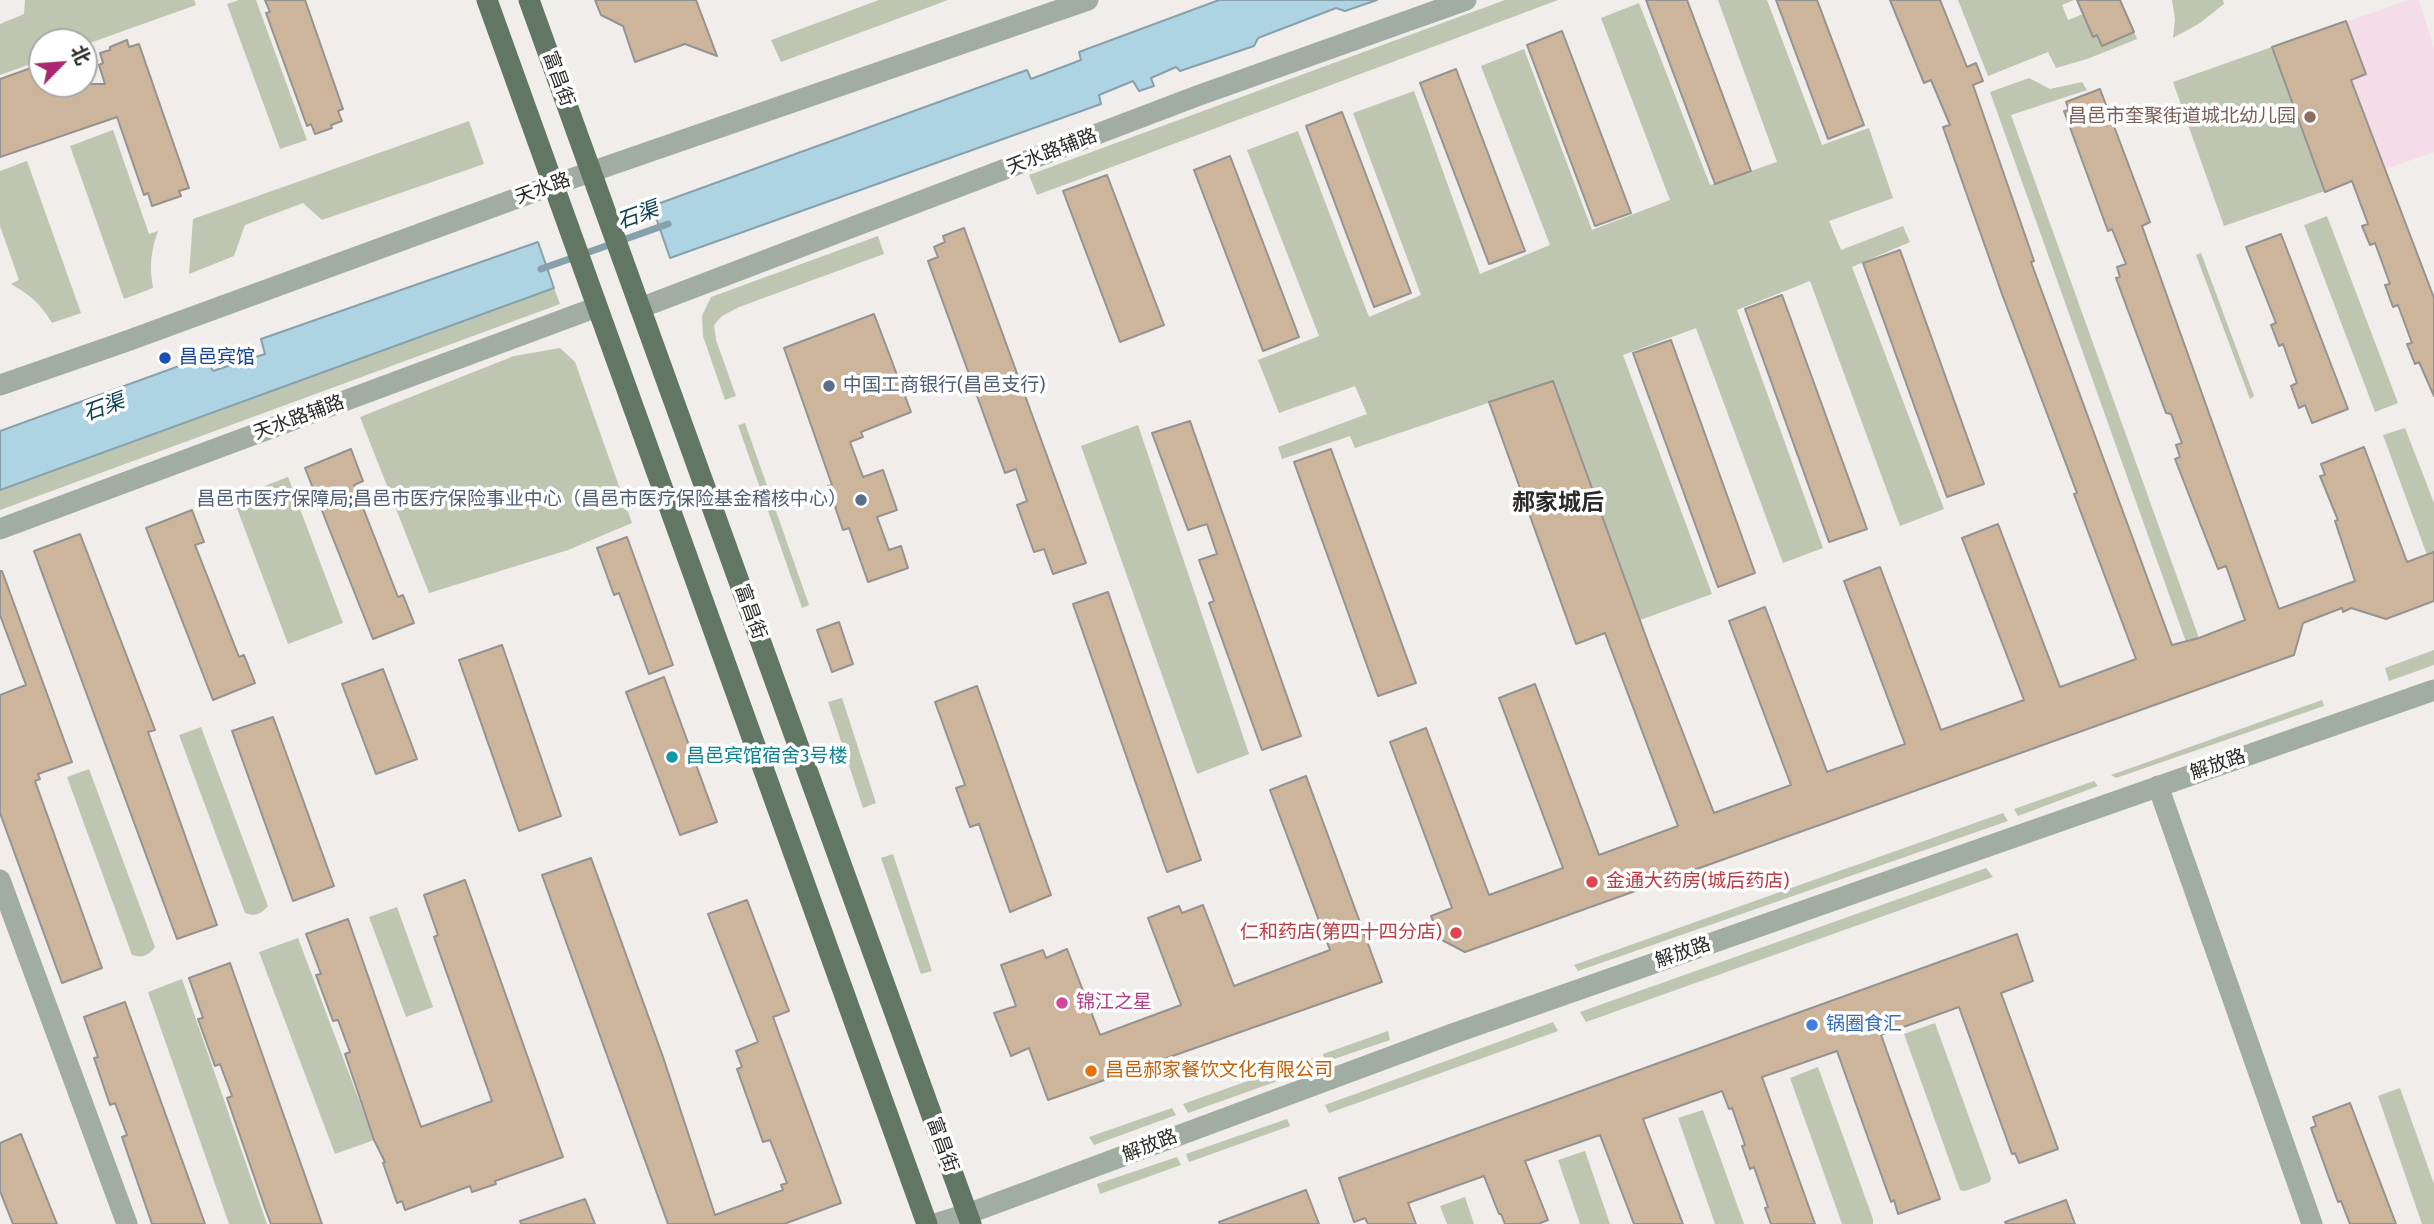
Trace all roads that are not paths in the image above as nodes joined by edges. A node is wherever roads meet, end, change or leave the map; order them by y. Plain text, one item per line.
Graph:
1 (487, 0) edge
2 (529, 0) edge
3 (1088, 0) edge
4 (1466, 0) edge
5 (591, 172) junction
6 (554, 185) junction
7 (594, 298) junction
8 (640, 308) junction
9 (0, 385) edge
10 (0, 530) edge
11 (2434, 690) edge
12 (2158, 786) junction
13 (0, 880) edge
14 (969, 1219) edge
15 (127, 1224) edge
16 (927, 1224) edge
17 (935, 1224) edge
18 (2312, 1224) edge

1 - 6 main road, 富昌街
2 - 5 main road, 富昌街
3 - 5 street, 天水路
4 - 8 street, 天水路辅路
5 - 6 street, 天水路
5 - 8 main road, 富昌街
6 - 7 main road, 富昌街
6 - 9 street, 天水路
7 - 10 street, 天水路辅路
7 - 16 main road, 富昌街
8 - 14 main road, 富昌街
11 - 12 street, 解放路
12 - 14 street, 解放路
12 - 18 street
13 - 15 street
14 - 17 street, 解放路

